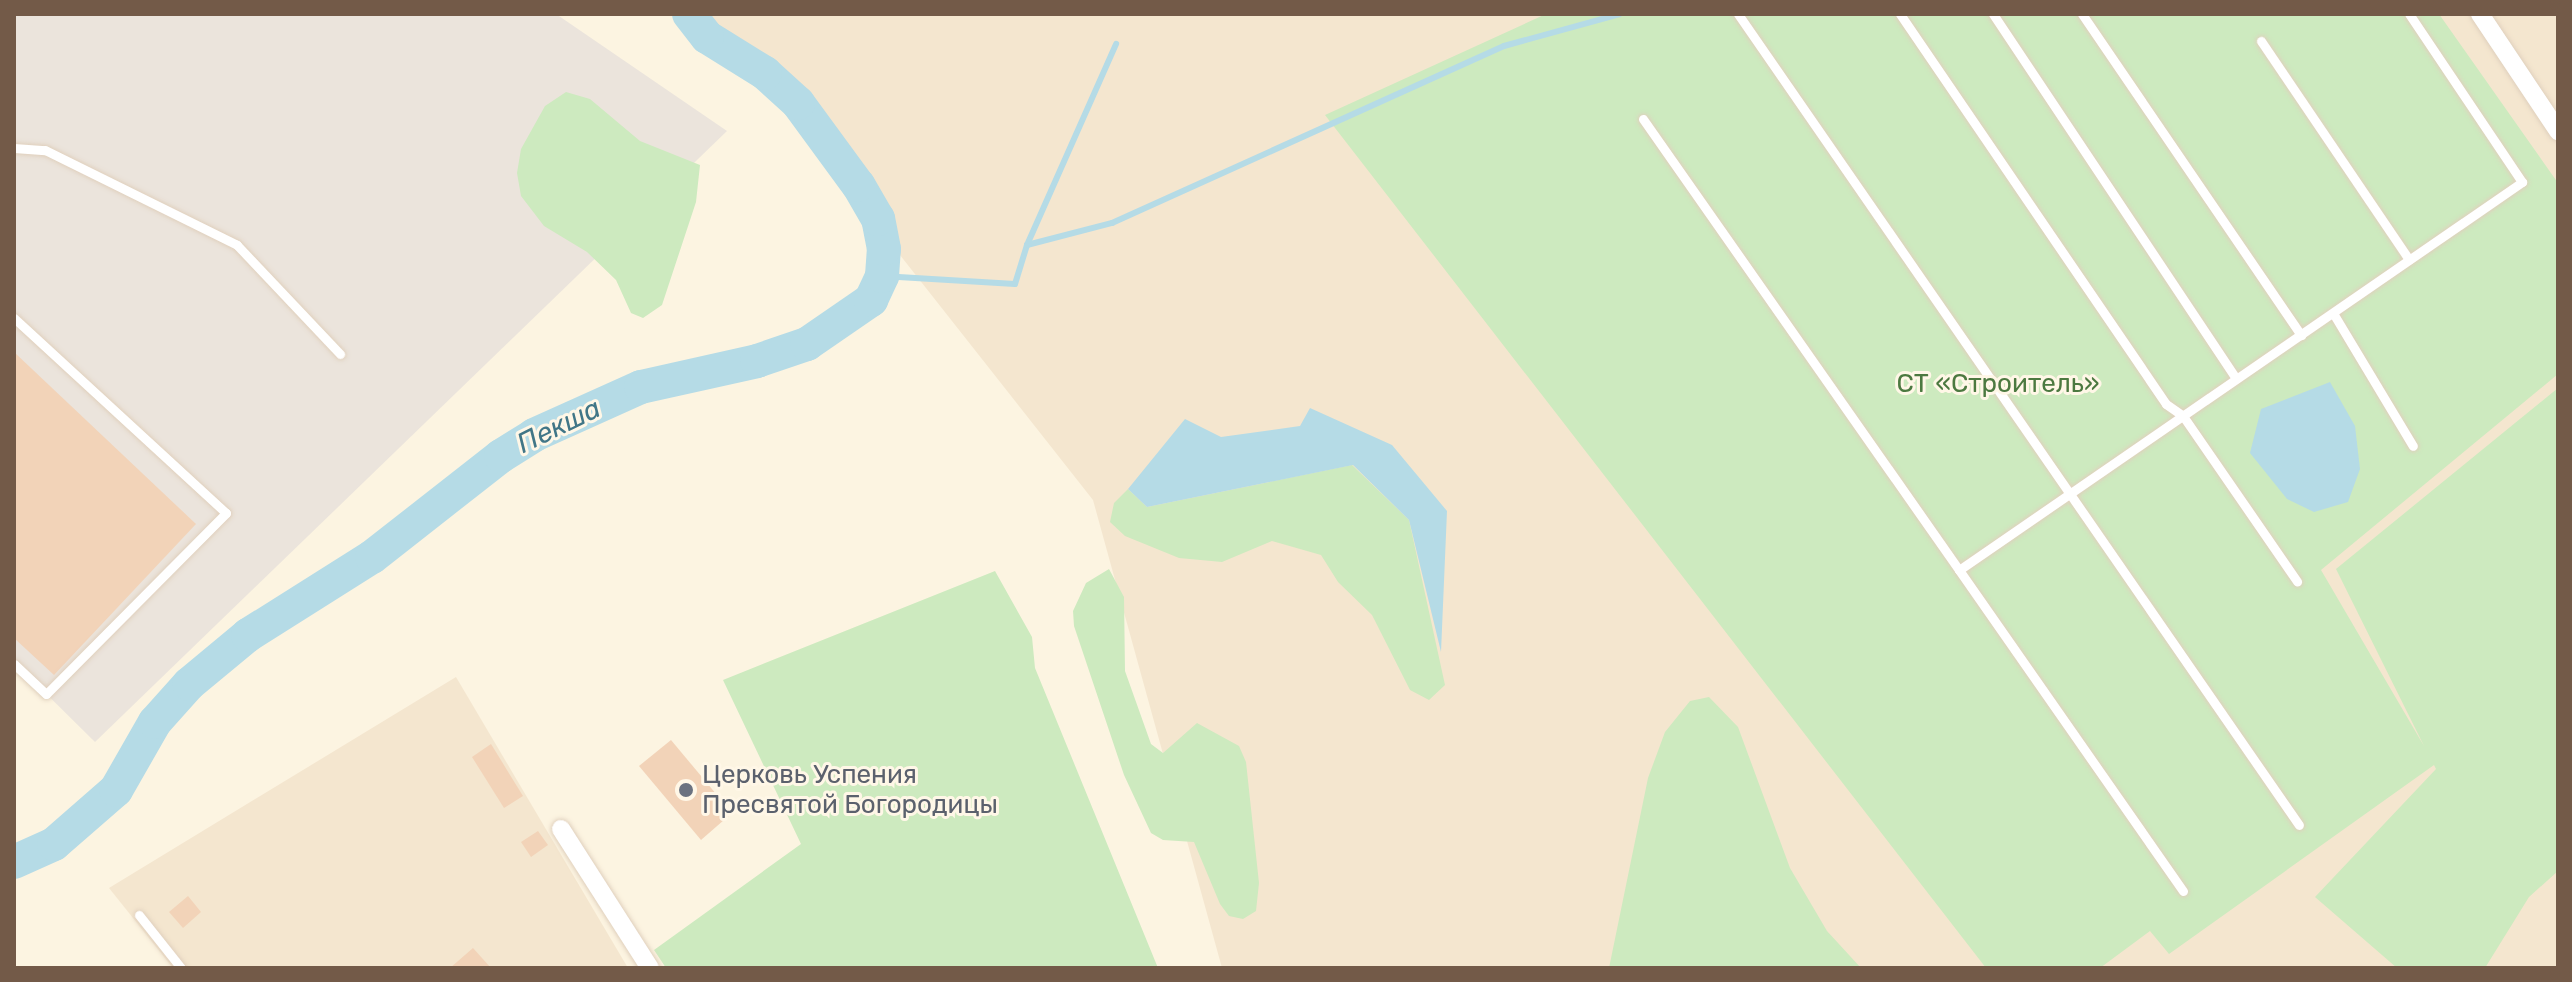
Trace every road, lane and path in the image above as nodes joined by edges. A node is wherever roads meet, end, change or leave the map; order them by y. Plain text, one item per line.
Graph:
1 (1738, 14) edge
2 (1900, 14) edge
3 (1993, 14) edge
4 (2082, 14) edge
5 (2409, 14) edge
6 (2480, 14) edge
7 (2261, 41) dead end
8 (1643, 119) dead end
9 (2558, 131) edge
10 (14, 148) edge
11 (2409, 260) junction
12 (2333, 313) junction
13 (14, 318) edge
14 (2301, 335) junction
15 (340, 354) dead end
16 (2236, 379) junction
17 (2183, 416) junction
18 (2413, 446) dead end
19 (2067, 496) junction
20 (1959, 570) junction
21 (2297, 581) dead end
22 (14, 664) edge
23 (2299, 825) dead end
24 (561, 829) dead end
25 (2183, 891) dead end
26 (139, 915) dead end
27 (181, 968) edge
28 (650, 968) edge

1 - 19 lane
2 - 17 lane
3 - 16 lane
4 - 14 lane
5 - 11 lane
6 - 9 street
7 - 11 lane
8 - 20 lane
10 - 15 lane
11 - 12 lane
12 - 14 lane
12 - 18 lane
13 - 22 lane
14 - 16 lane
16 - 17 lane
17 - 19 lane
17 - 21 lane
19 - 20 lane
19 - 23 lane
20 - 25 lane
24 - 28 street
26 - 27 lane

